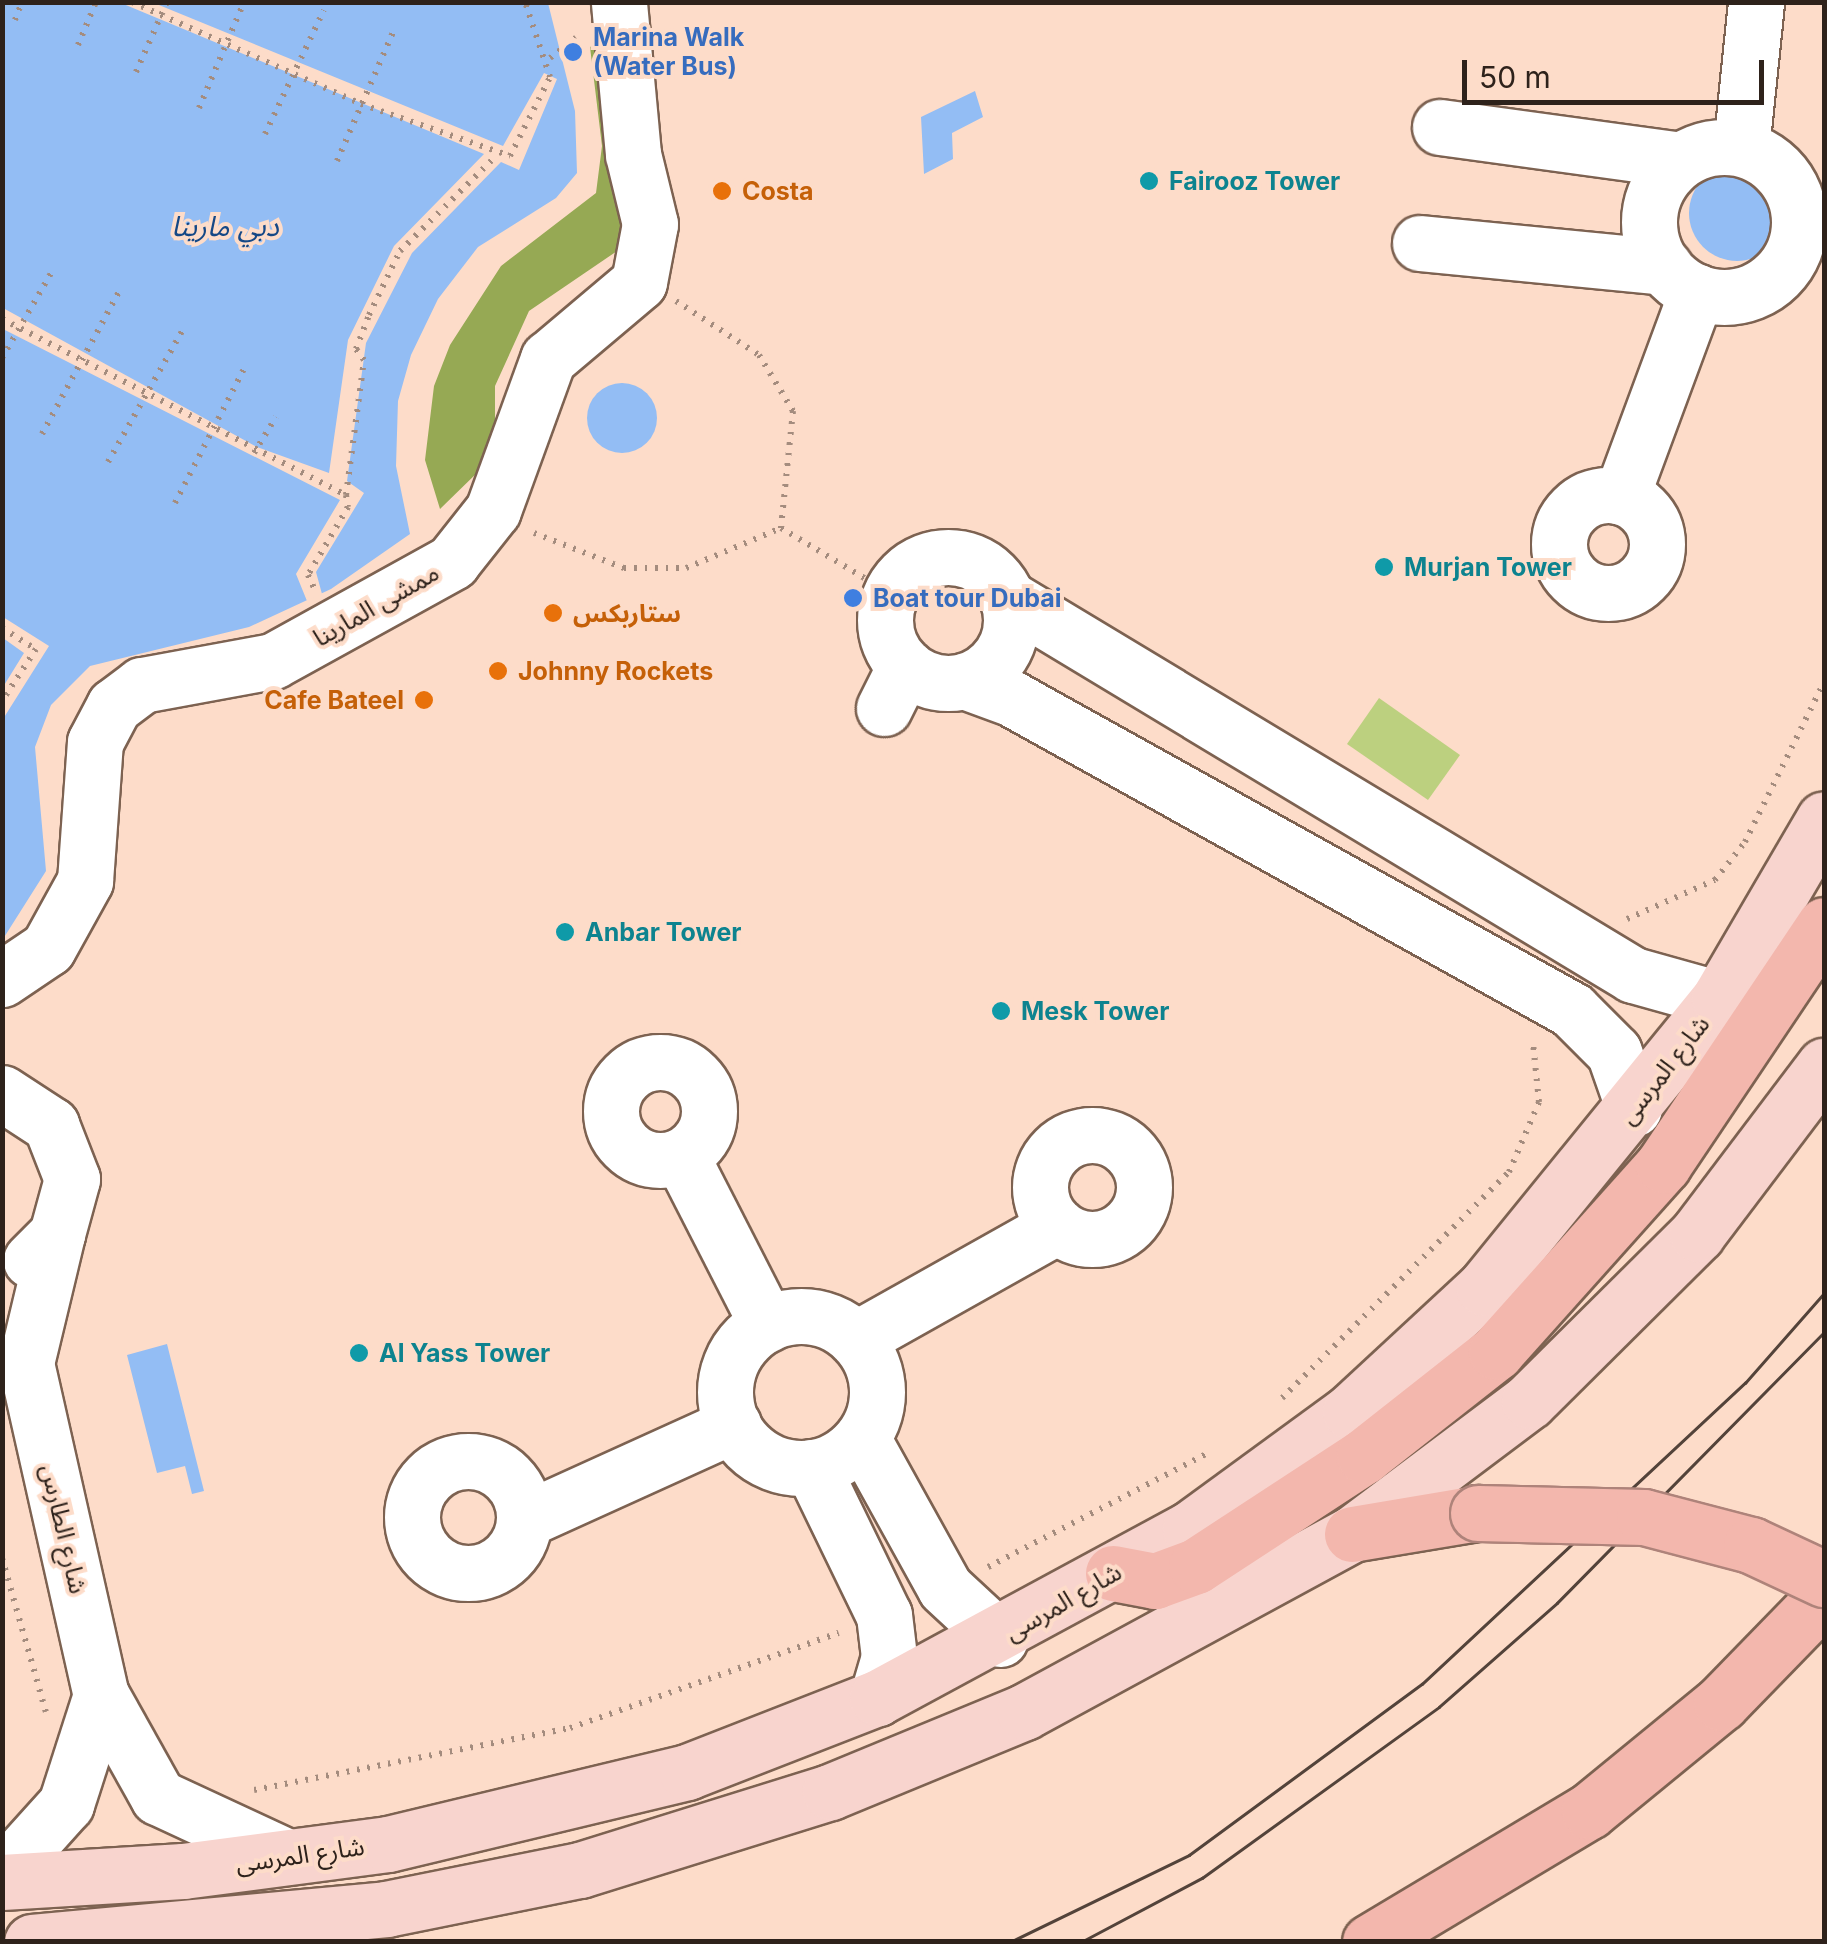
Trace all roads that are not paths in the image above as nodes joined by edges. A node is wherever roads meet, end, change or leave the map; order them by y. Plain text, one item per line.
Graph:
1 (619, 2) edge
2 (1756, 2) edge
3 (1440, 126) dead end
4 (1742, 148) junction
5 (1680, 160) junction
6 (1812, 212) edge
7 (1420, 243) dead end
8 (1803, 276) edge
9 (1681, 279) junction
10 (1621, 497) dead end
11 (999, 571) junction
12 (964, 682) junction
13 (1824, 819) edge
14 (1824, 925) edge
15 (2, 979) edge
16 (1718, 999) junction
17 (1824, 1066) edge
18 (2, 1093) edge
19 (1634, 1109) junction
20 (681, 1156) dead end
21 (1057, 1226) dead end
22 (57, 1234) junction
23 (2, 1273) edge
24 (768, 1324) junction
25 (856, 1340) junction
26 (14, 1346) edge
27 (732, 1425) junction
28 (2, 1430) edge
29 (862, 1438) junction
30 (812, 1468) junction
31 (53, 1484) junction
32 (524, 1520) dead end
33 (1352, 1534) junction
34 (1112, 1573) junction
35 (1824, 1579) edge
36 (1824, 1597) edge
37 (1000, 1638) junction
38 (101, 1695) junction
39 (877, 1698) junction
40 (287, 1857) junction
41 (2, 1878) edge
42 (32, 1942) edge
43 (1370, 1942) edge

1 - 15 street, ممشى المارينا
2 - 4 street
3 - 5 street
4 - 5 street
4 - 6 street
5 - 9 street
6 - 8 street
7 - 9 street
8 - 9 street
9 - 10 street
11 - 12 street
11 - 12 street
11 - 16 street
12 - 19 street
13 - 16 main road, شارع المرسى
14 - 34 highway
16 - 19 main road, شارع المرسى
17 - 33 main road
18 - 22 street, شارع الطارس
19 - 34 main road, شارع المرسى
20 - 24 street
21 - 25 street
22 - 23 street
22 - 26 street, شارع الطارس
24 - 25 street
24 - 27 street
25 - 29 street
26 - 31 street, شارع الطارس
27 - 30 street
27 - 32 street
28 - 31 street
29 - 30 street
29 - 37 street
30 - 39 street
31 - 38 street, شارع الطارس
33 - 35 highway, bridge
33 - 42 main road
34 - 37 main road, شارع المرسى
36 - 43 highway
37 - 39 main road, شارع المرسى
38 - 40 street, شارع الطارس
38 - 41 street
39 - 40 main road, شارع المرسى
40 - 41 main road, شارع المرسى

